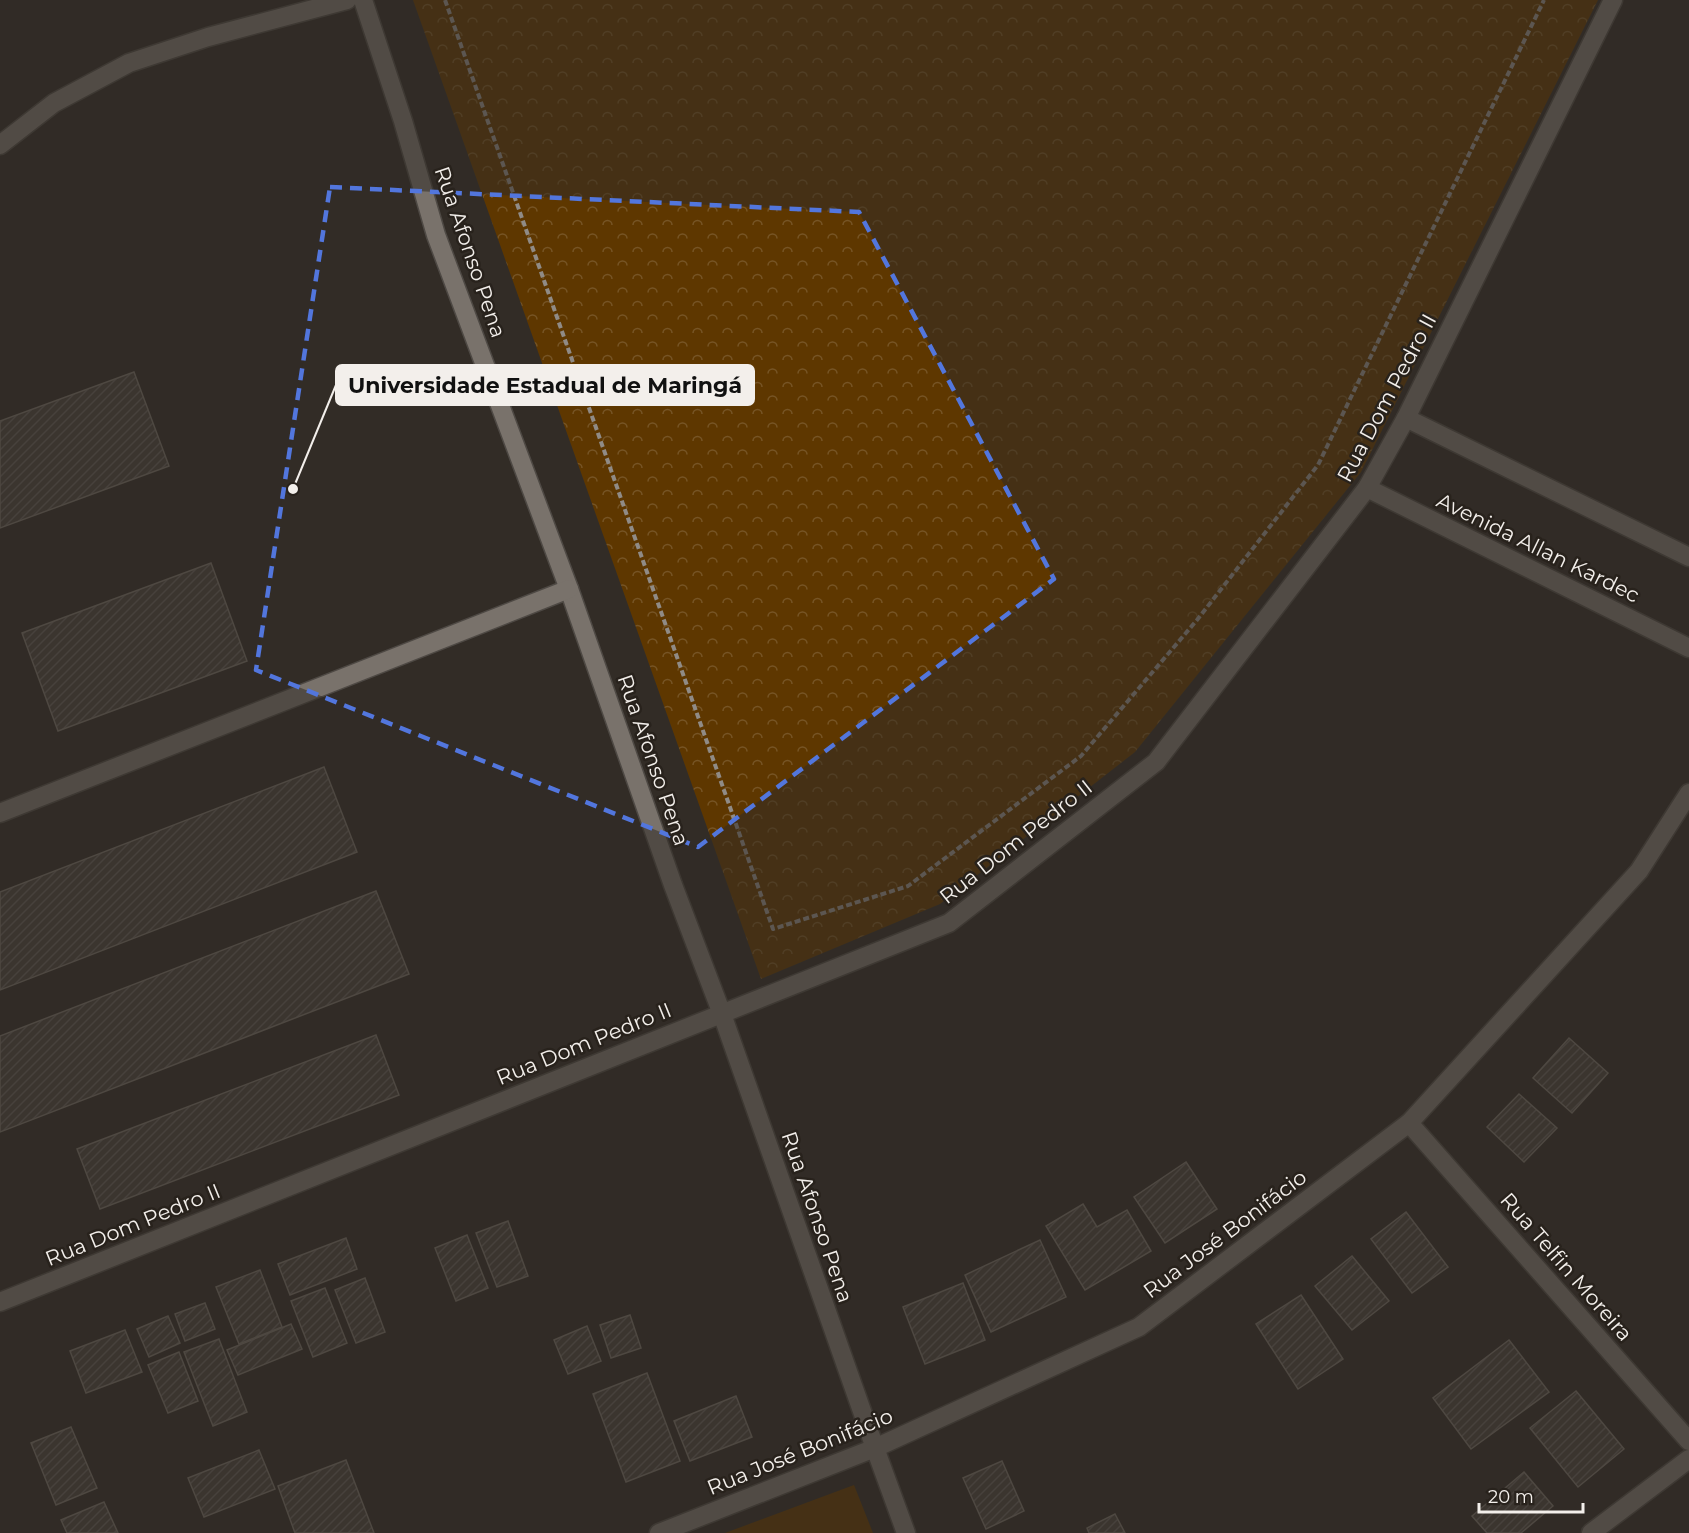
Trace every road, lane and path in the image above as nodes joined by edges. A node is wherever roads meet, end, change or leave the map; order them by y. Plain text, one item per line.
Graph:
1 (347, 0) edge
2 (363, 0) edge
3 (445, 0) edge
4 (1544, 0) edge
5 (1613, 0) edge
6 (0, 145) edge
7 (1406, 418) junction
8 (1367, 488) junction
9 (1689, 557) edge
10 (569, 589) junction
11 (1689, 648) edge
12 (1689, 793) edge
13 (0, 813) edge
14 (722, 1014) junction
15 (1409, 1124) junction
16 (0, 1302) edge
17 (1689, 1441) edge
18 (875, 1448) junction
19 (1689, 1459) edge
20 (659, 1533) edge
21 (906, 1533) edge
22 (1591, 1533) edge

1 - 6 street
2 - 10 street, Rua Afonso Pena
3 - 4 path
5 - 7 street, Rua Dom Pedro II
7 - 8 street, Rua Dom Pedro II
7 - 9 street
8 - 11 street, Avenida Allan Kardec
8 - 14 street, Rua Dom Pedro II
10 - 13 street
10 - 14 street, Rua Afonso Pena
12 - 15 street, Rua José Bonifácio
14 - 16 street, Rua Dom Pedro II
14 - 18 street, Rua Afonso Pena
15 - 17 street, Rua Telfin Moreira
15 - 18 street, Rua José Bonifácio
18 - 20 street, Rua José Bonifácio
18 - 21 street, Rua Afonso Pena
19 - 22 street

